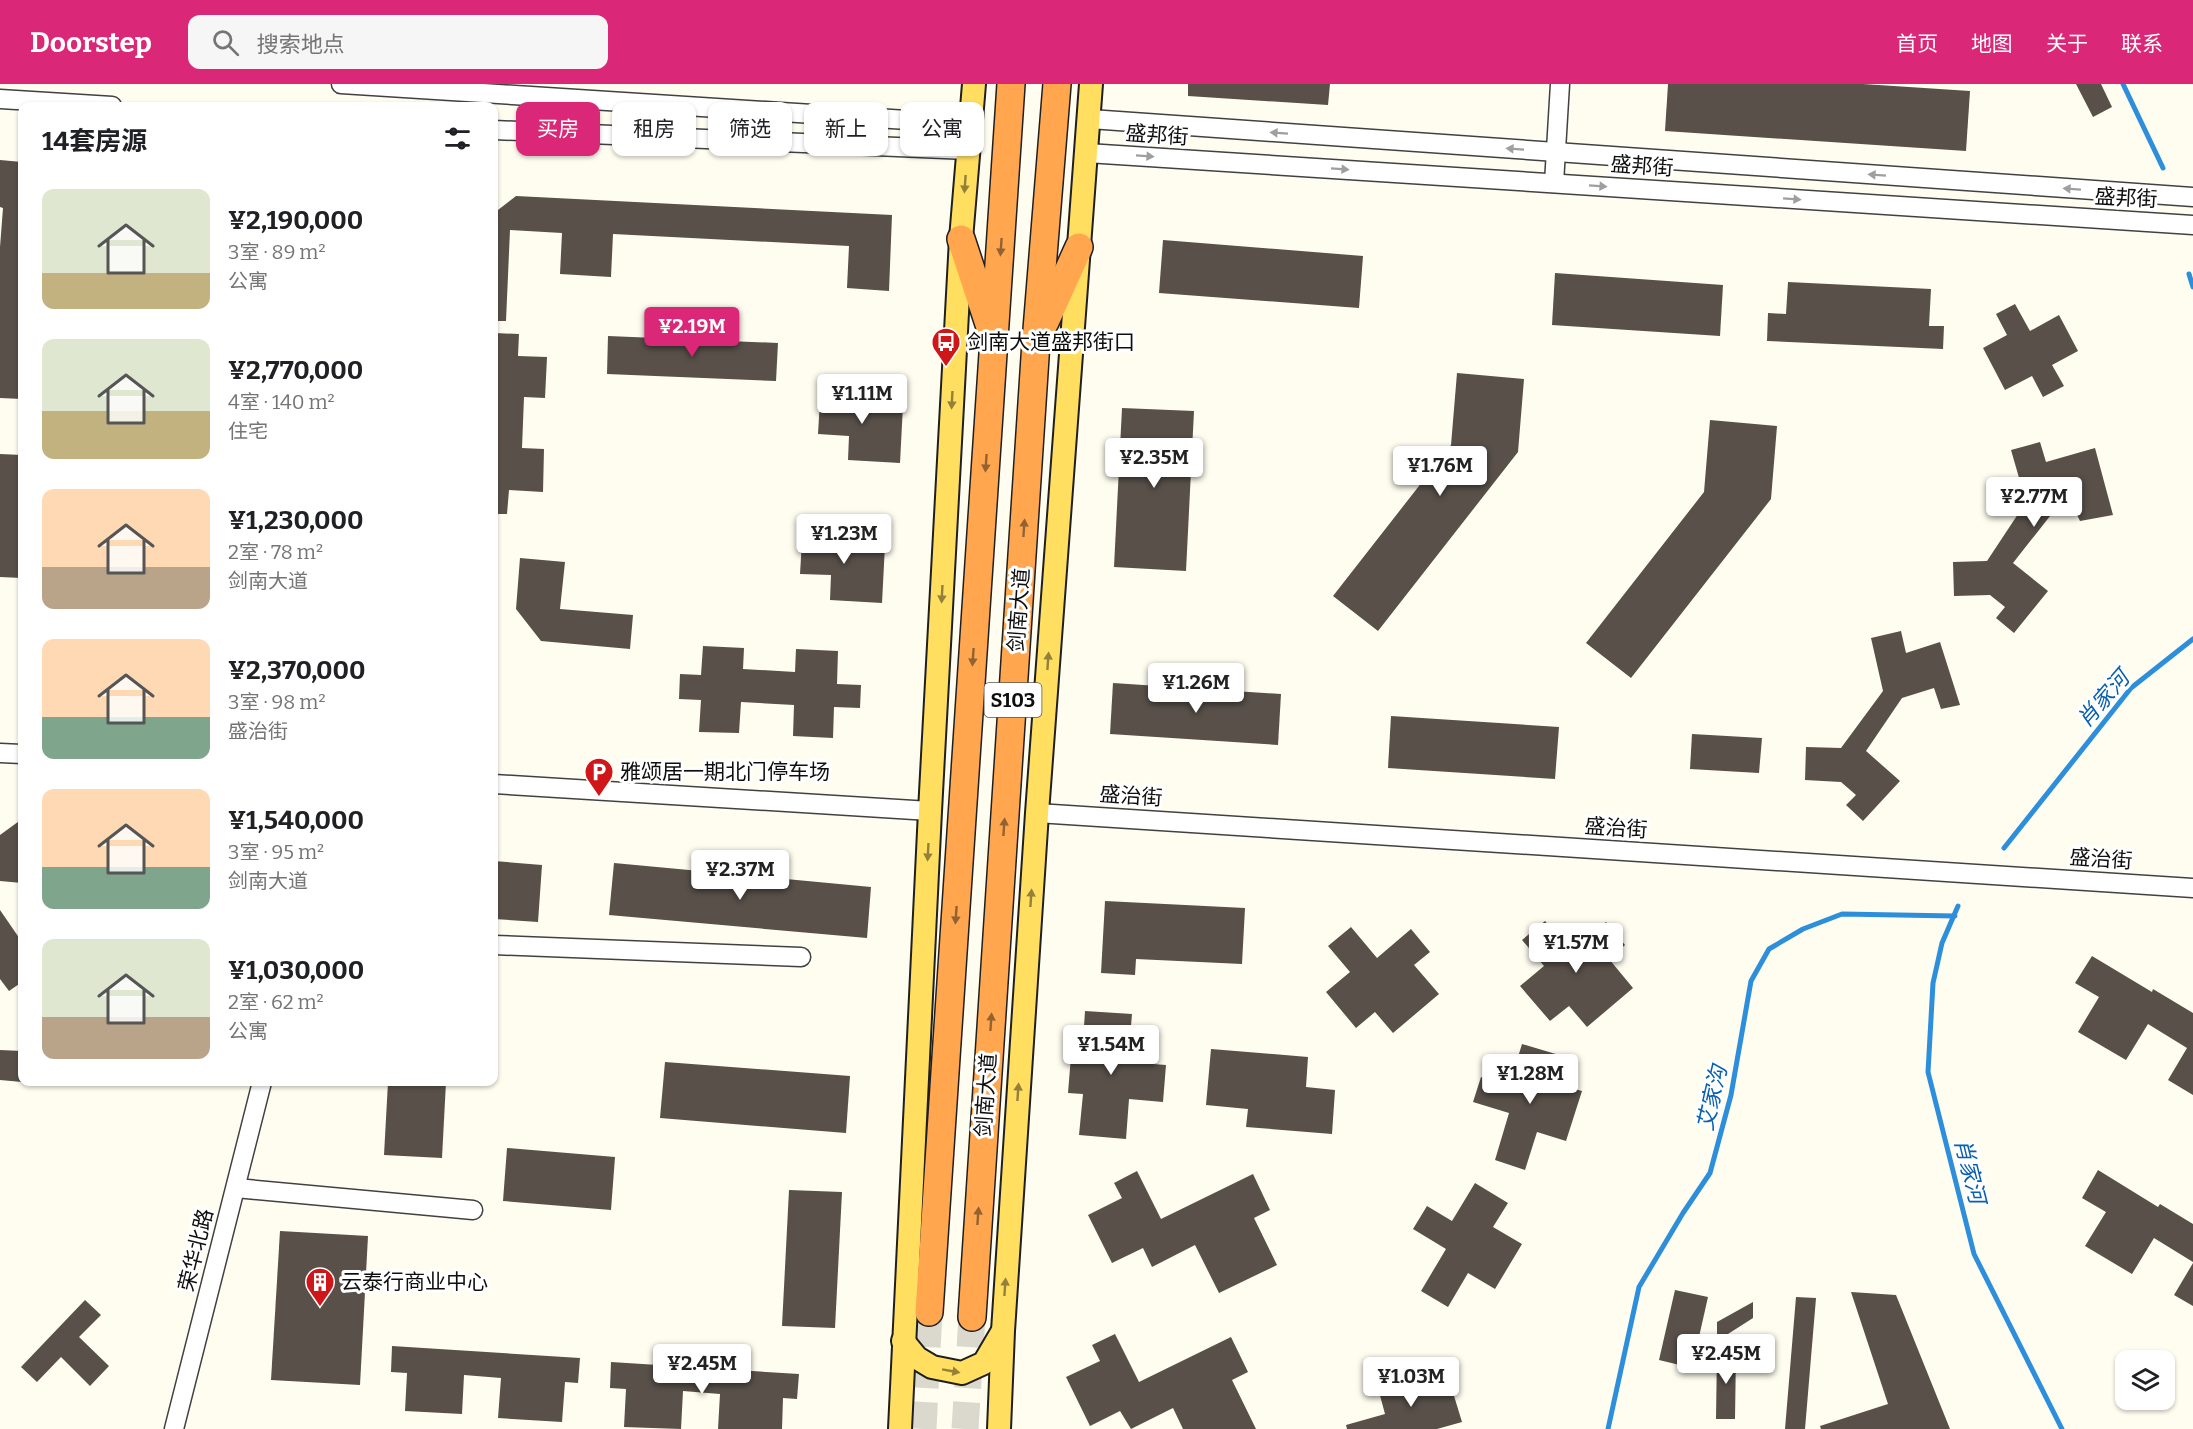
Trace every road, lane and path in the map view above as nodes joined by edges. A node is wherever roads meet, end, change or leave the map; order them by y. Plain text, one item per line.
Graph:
1 (340, 84) edge
2 (974, 84) edge
3 (1011, 84) edge
4 (1057, 84) edge
5 (1091, 84) edge
6 (1560, 84) edge
7 (424, 93) edge
8 (0, 99) edge
9 (48, 102) edge
10 (972, 102) edge
11 (1090, 119) junction
12 (900, 120) edge
13 (498, 130) edge
14 (900, 147) edge
15 (1556, 152) junction
16 (1087, 153) junction
17 (968, 156) edge
18 (1554, 183) junction
19 (2193, 197) edge
20 (2193, 225) edge
21 (961, 239) junction
22 (1079, 247) junction
23 (994, 341) junction
24 (1036, 342) junction
25 (0, 753) edge
26 (18, 754) edge
27 (498, 784) edge
28 (930, 811) junction
29 (1037, 813) junction
30 (2193, 888) edge
31 (498, 945) edge
32 (801, 957) dead end
33 (261, 1086) edge
34 (236, 1188) junction
35 (473, 1210) dead end
36 (930, 1312) tunnel mouth
37 (972, 1317) tunnel mouth
38 (1002, 1332) junction
39 (903, 1341) junction
40 (174, 1429) edge
41 (900, 1429) edge
42 (999, 1429) edge

1 - 7 street
2 - 10 main road
3 -> 23 highway, 剑南大道 / S103
4 - 24 highway, 剑南大道 / S103
5 - 11 main road
6 - 15 street
7 - 12 street
8 - 9 street
15 -> 11 street, 盛邦街
11 - 16 main road
13 - 14 street
15 - 18 street
19 -> 15 street, 盛邦街
16 -> 18 street, 盛邦街
16 - 22 main road
17 -> 21 main road
18 -> 20 street, 盛邦街
21 - 23 highway
21 -> 28 main road
22 - 24 highway
29 -> 22 main road
23 -> 36 highway, 剑南大道 / S103
37 -> 24 highway, 剑南大道 / S103
25 - 26 street
27 - 28 street
28 -> 39 main road
29 - 30 street, 盛治街
38 -> 29 main road
31 - 32 street
33 - 34 street, 荣华北路
34 - 35 street
34 - 40 street, 荣华北路
39 -> 38 main road
38 - 42 main road
39 - 41 main road

